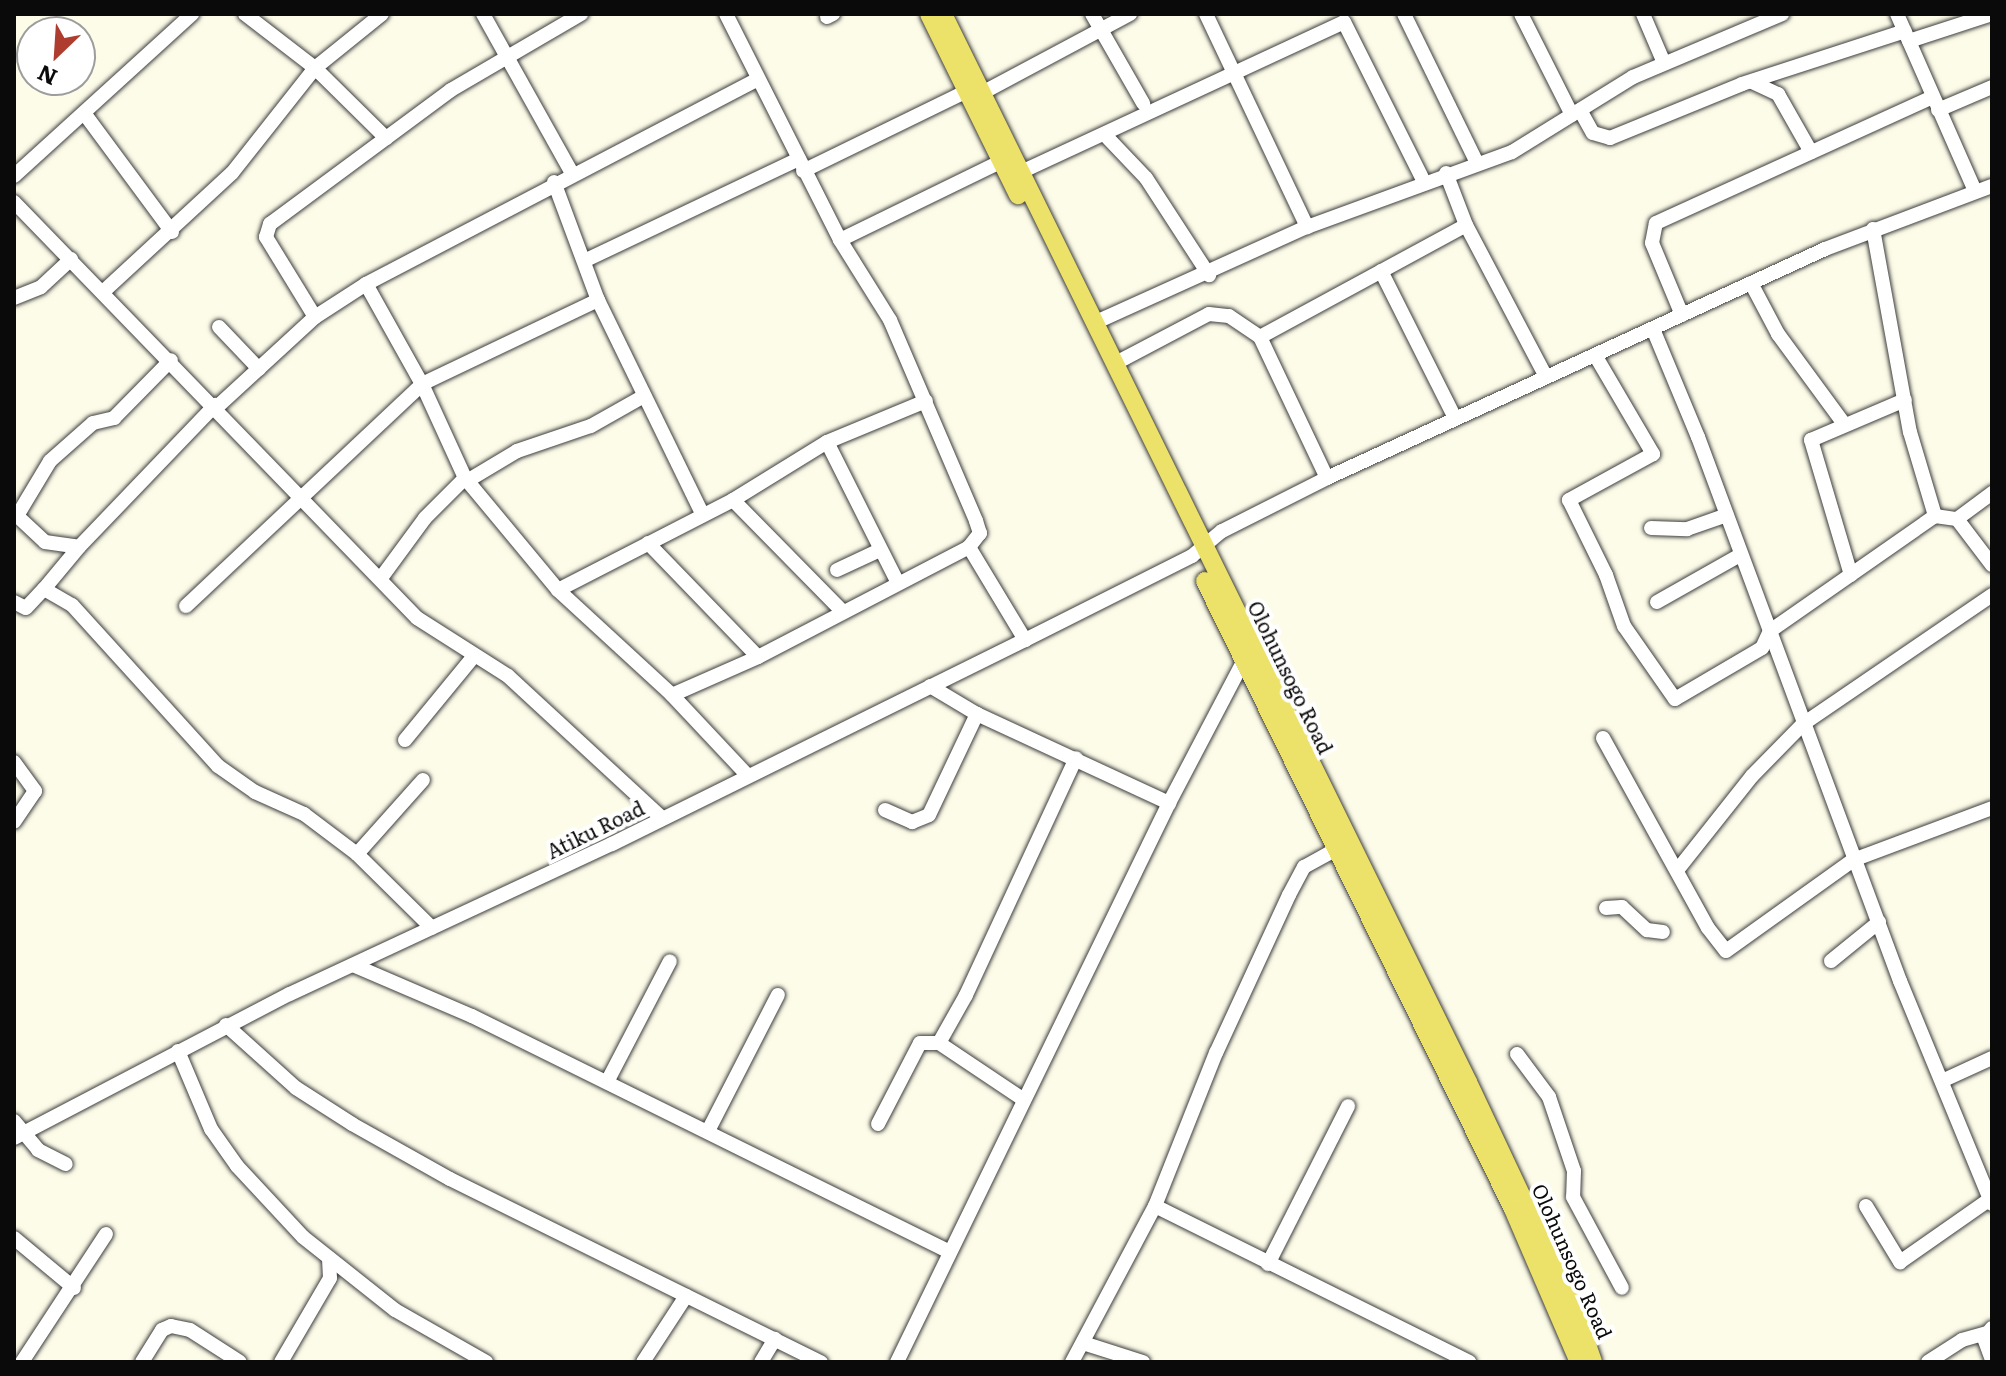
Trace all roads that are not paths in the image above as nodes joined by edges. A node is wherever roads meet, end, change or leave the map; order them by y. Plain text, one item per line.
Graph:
1 (192, 14) edge
2 (245, 14) edge
3 (382, 14) edge
4 (483, 14) edge
5 (581, 14) edge
6 (726, 14) edge
7 (929, 14) edge
8 (943, 14) edge
9 (1092, 14) edge
10 (1130, 14) edge
11 (1206, 14) edge
12 (1315, 14) edge
13 (1404, 14) edge
14 (1521, 14) edge
15 (1643, 14) edge
16 (1782, 14) edge
17 (1897, 14) edge
18 (1992, 14) edge
19 (1322, 28) junction
20 (1101, 30) junction
21 (1907, 36) junction
22 (508, 55) junction
23 (1664, 63) junction
24 (315, 68) junction
25 (1235, 71) junction
26 (1785, 71) junction
27 (758, 79) junction
28 (1752, 82) junction
29 (1992, 87) edge
30 (975, 92) junction
31 (1778, 94) junction
32 (1143, 103) dead end
33 (1936, 104) junction
34 (1576, 112) junction
35 (84, 113) junction
36 (1105, 135) junction
37 (386, 138) junction
38 (1811, 152) junction
39 (1002, 161) junction
40 (1476, 161) junction
41 (801, 165) junction
42 (1021, 172) junction
43 (572, 173) junction
44 (1446, 173) junction
45 (14, 176) edge
46 (1423, 180) junction
47 (554, 182) junction
48 (1992, 186) edge
49 (1975, 191) junction
50 (14, 202) edge
51 (1466, 225) junction
52 (1307, 227) junction
53 (1873, 229) junction
54 (172, 232) junction
55 (840, 240) junction
56 (71, 259) junction
57 (584, 261) junction
58 (1381, 271) junction
59 (1209, 275) junction
60 (1751, 283) junction
61 (366, 284) junction
62 (104, 291) junction
63 (14, 298) edge
64 (598, 300) junction
65 (1682, 315) junction
66 (315, 317) junction
67 (1094, 323) junction
68 (219, 327) dead end
69 (1653, 329) junction
70 (1260, 337) junction
71 (1595, 355) junction
72 (171, 360) junction
73 (1114, 364) junction
74 (259, 369) junction
75 (1546, 377) junction
76 (422, 384) junction
77 (644, 396) junction
78 (1905, 400) junction
79 (926, 401) junction
80 (216, 406) junction
81 (1455, 418) junction
82 (1844, 424) junction
83 (827, 442) junction
84 (1327, 478) junction
85 (466, 480) junction
86 (1992, 493) edge
87 (302, 497) junction
88 (733, 500) junction
89 (15, 514) edge
90 (703, 515) junction
91 (1727, 515) junction
92 (1935, 516) junction
93 (1957, 519) junction
94 (1651, 528) dead end
95 (648, 543) junction
96 (79, 547) junction
97 (969, 547) junction
98 (880, 550) junction
99 (1197, 552) junction
100 (1740, 555) junction
101 (1992, 565) edge
102 (837, 570) dead end
103 (1851, 575) junction
104 (381, 578) junction
105 (898, 583) junction
106 (44, 589) junction
107 (558, 590) junction
108 (1992, 595) edge
109 (14, 602) edge
110 (1657, 602) dead end
111 (186, 606) dead end
112 (843, 612) junction
113 (1770, 631) junction
114 (1025, 640) junction
115 (474, 656) junction
116 (758, 657) junction
117 (1244, 660) junction
118 (930, 686) junction
119 (672, 695) junction
120 (977, 714) junction
121 (1803, 724) junction
122 (1603, 738) dead end
123 (405, 740) dead end
124 (1076, 758) junction
125 (14, 762) edge
126 (747, 775) junction
127 (423, 780) dead end
128 (1169, 803) junction
129 (1992, 808) edge
130 (885, 810) dead end
131 (662, 818) junction
132 (14, 822) edge
133 (1336, 849) junction
134 (357, 854) junction
135 (1853, 860) junction
136 (1679, 868) junction
137 (1606, 908) dead end
138 (1879, 922) junction
139 (432, 928) junction
140 (1663, 932) dead end
141 (670, 961) dead end
142 (1831, 961) dead end
143 (353, 965) junction
144 (778, 995) dead end
145 (226, 1025) junction
146 (939, 1043) junction
147 (178, 1051) junction
148 (1517, 1054) dead end
149 (1992, 1058) edge
150 (1944, 1080) junction
151 (607, 1082) junction
152 (1024, 1100) junction
153 (1348, 1106) dead end
154 (878, 1124) dead end
155 (17, 1131) edge
156 (708, 1131) junction
157 (66, 1164) dead end
158 (1986, 1164) edge
159 (1991, 1202) edge
160 (1155, 1206) junction
161 (1519, 1206) junction
162 (1866, 1206) dead end
163 (106, 1234) dead end
164 (14, 1238) edge
165 (948, 1251) junction
166 (329, 1258) junction
167 (1268, 1264) junction
168 (351, 1274) junction
169 (330, 1278) junction
170 (74, 1288) junction
171 (1622, 1288) dead end
172 (686, 1296) junction
173 (1989, 1331) edge
174 (775, 1339) junction
175 (1083, 1343) junction
176 (1992, 1360) edge
177 (22, 1362) edge
178 (142, 1362) edge
179 (240, 1362) edge
180 (281, 1362) edge
181 (486, 1362) edge
182 (643, 1362) edge
183 (761, 1362) edge
184 (821, 1362) edge
185 (897, 1362) edge
186 (1072, 1362) edge
187 (1143, 1362) edge
188 (1469, 1362) edge
189 (1579, 1362) edge
190 (1593, 1362) edge
191 (1928, 1362) edge

1 - 35 street
2 - 24 street
3 - 24 street
4 - 22 street
5 - 22 street
6 - 27 street
7 - 30 main road, Olohunsogo Road
8 - 30 main road, Olohunsogo Road
9 - 20 street
10 - 20 street
11 - 25 street
12 - 19 street
13 - 40 street
14 - 34 street
15 - 23 street
16 - 23 street
17 - 21 street
18 - 21 street
19 - 25 street
19 - 46 street
20 - 30 street
20 - 32 street
21 - 26 street
21 - 33 street
22 - 37 street
22 - 43 street
23 - 34 street
24 - 37 street
24 - 54 street
25 - 36 street
25 - 52 street
26 - 28 street
26 - 31 street
27 - 41 street
27 - 43 street
28 - 31 street
28 - 34 street
29 - 33 street
30 - 39 main road, Olohunsogo Road
30 - 41 street
30 - 42 main road, Olohunsogo Road
31 - 38 street
33 - 38 street
33 - 49 street
34 - 40 street
35 - 45 street
35 - 54 street
36 - 42 street
36 - 59 street
37 - 66 street
38 - 65 street
39 - 55 street
39 - 99 main road, Olohunsogo Road
40 - 44 street
41 - 55 street
41 - 57 street
42 - 67 main road, Olohunsogo Road
43 - 47 street
44 - 46 street
44 - 51 street
46 - 52 street
47 - 57 street
47 - 61 street
48 - 49 street, Atiku Road
49 - 53 street, Atiku Road
50 - 56 street
51 - 58 street
51 - 75 street
52 - 59 street
53 - 60 street, Atiku Road
53 - 78 street
54 - 62 street
55 - 79 street
56 - 62 street
56 - 63 street
57 - 64 street
58 - 70 street
58 - 81 street
59 - 67 street
60 - 65 street, Atiku Road
60 - 82 street
61 - 66 street
61 - 76 street
62 - 72 street
64 - 76 street
64 - 77 street
65 - 69 street, Atiku Road
66 - 74 street
67 - 73 main road, Olohunsogo Road
68 - 74 street
69 - 71 street, Atiku Road
69 - 91 street
70 - 73 street
70 - 84 street
71 - 75 street, Atiku Road
71 - 113 street
72 - 80 street
72 - 89 street
73 - 99 main road, Olohunsogo Road
74 - 80 street
75 - 81 street, Atiku Road
76 - 85 street
76 - 87 street
77 - 85 street
77 - 90 street
78 - 82 street
78 - 92 street
79 - 83 street
79 - 97 street
80 - 87 street
80 - 96 street
81 - 84 street, Atiku Road
82 - 103 street
83 - 88 street
83 - 98 street
84 - 99 street, Atiku Road
85 - 104 street
85 - 107 street
86 - 93 street
87 - 104 street
87 - 111 street
88 - 90 street
88 - 112 street
89 - 96 street
90 - 95 street
91 - 94 street
91 - 100 street
92 - 93 street
92 - 103 street
93 - 101 street
95 - 107 street
95 - 116 street
96 - 106 street
97 - 105 street
97 - 114 street
98 - 102 street
98 - 105 street
99 - 114 street, Atiku Road
99 - 117 main road, Olohunsogo Road
99 - 161 main road, Olohunsogo Road
100 - 110 street
100 - 113 street
103 - 113 street
104 - 115 street
105 - 112 street
106 - 109 street
106 - 134 street
107 - 119 street
108 - 121 street
112 - 116 street
113 - 121 street
114 - 118 street, Atiku Road
115 - 123 street
115 - 131 street
116 - 119 street
117 - 128 street
117 - 133 main road, Olohunsogo Road
118 - 120 street
118 - 126 street, Atiku Road
119 - 126 street
120 - 124 street
120 - 130 street
121 - 135 street
121 - 136 street
122 - 136 street
124 - 128 street
124 - 146 street
125 - 132 street
126 - 131 street, Atiku Road
127 - 134 street
128 - 152 street
129 - 135 street
131 - 139 street, Atiku Road
133 - 160 street
133 - 161 main road, Olohunsogo Road
134 - 139 street
135 - 136 street
135 - 138 street
137 - 140 street
138 - 142 street
138 - 150 street
139 - 143 street, Atiku Road
141 - 151 street
143 - 145 street, Atiku Road
143 - 151 street
144 - 156 street
145 - 147 street, Atiku Road
145 - 172 street
146 - 152 street
146 - 154 street
147 - 155 street, Atiku Road
147 - 166 street
148 - 171 street
149 - 150 street
150 - 158 street
151 - 156 street
152 - 165 street
153 - 167 street
155 - 157 street
156 - 165 street
158 - 159 street
159 - 162 street
160 - 167 street
160 - 175 street
161 - 189 main road, Olohunsogo Road
161 - 190 main road, Olohunsogo Road
163 - 170 street
164 - 170 street
165 - 185 street
166 - 168 street
166 - 169 street
167 - 188 street
168 - 169 street
168 - 181 street
169 - 180 street
170 - 177 street
172 - 174 street
172 - 182 street
173 - 176 street
173 - 191 street
174 - 183 street
174 - 184 street
175 - 186 street
175 - 187 street
178 - 179 street

